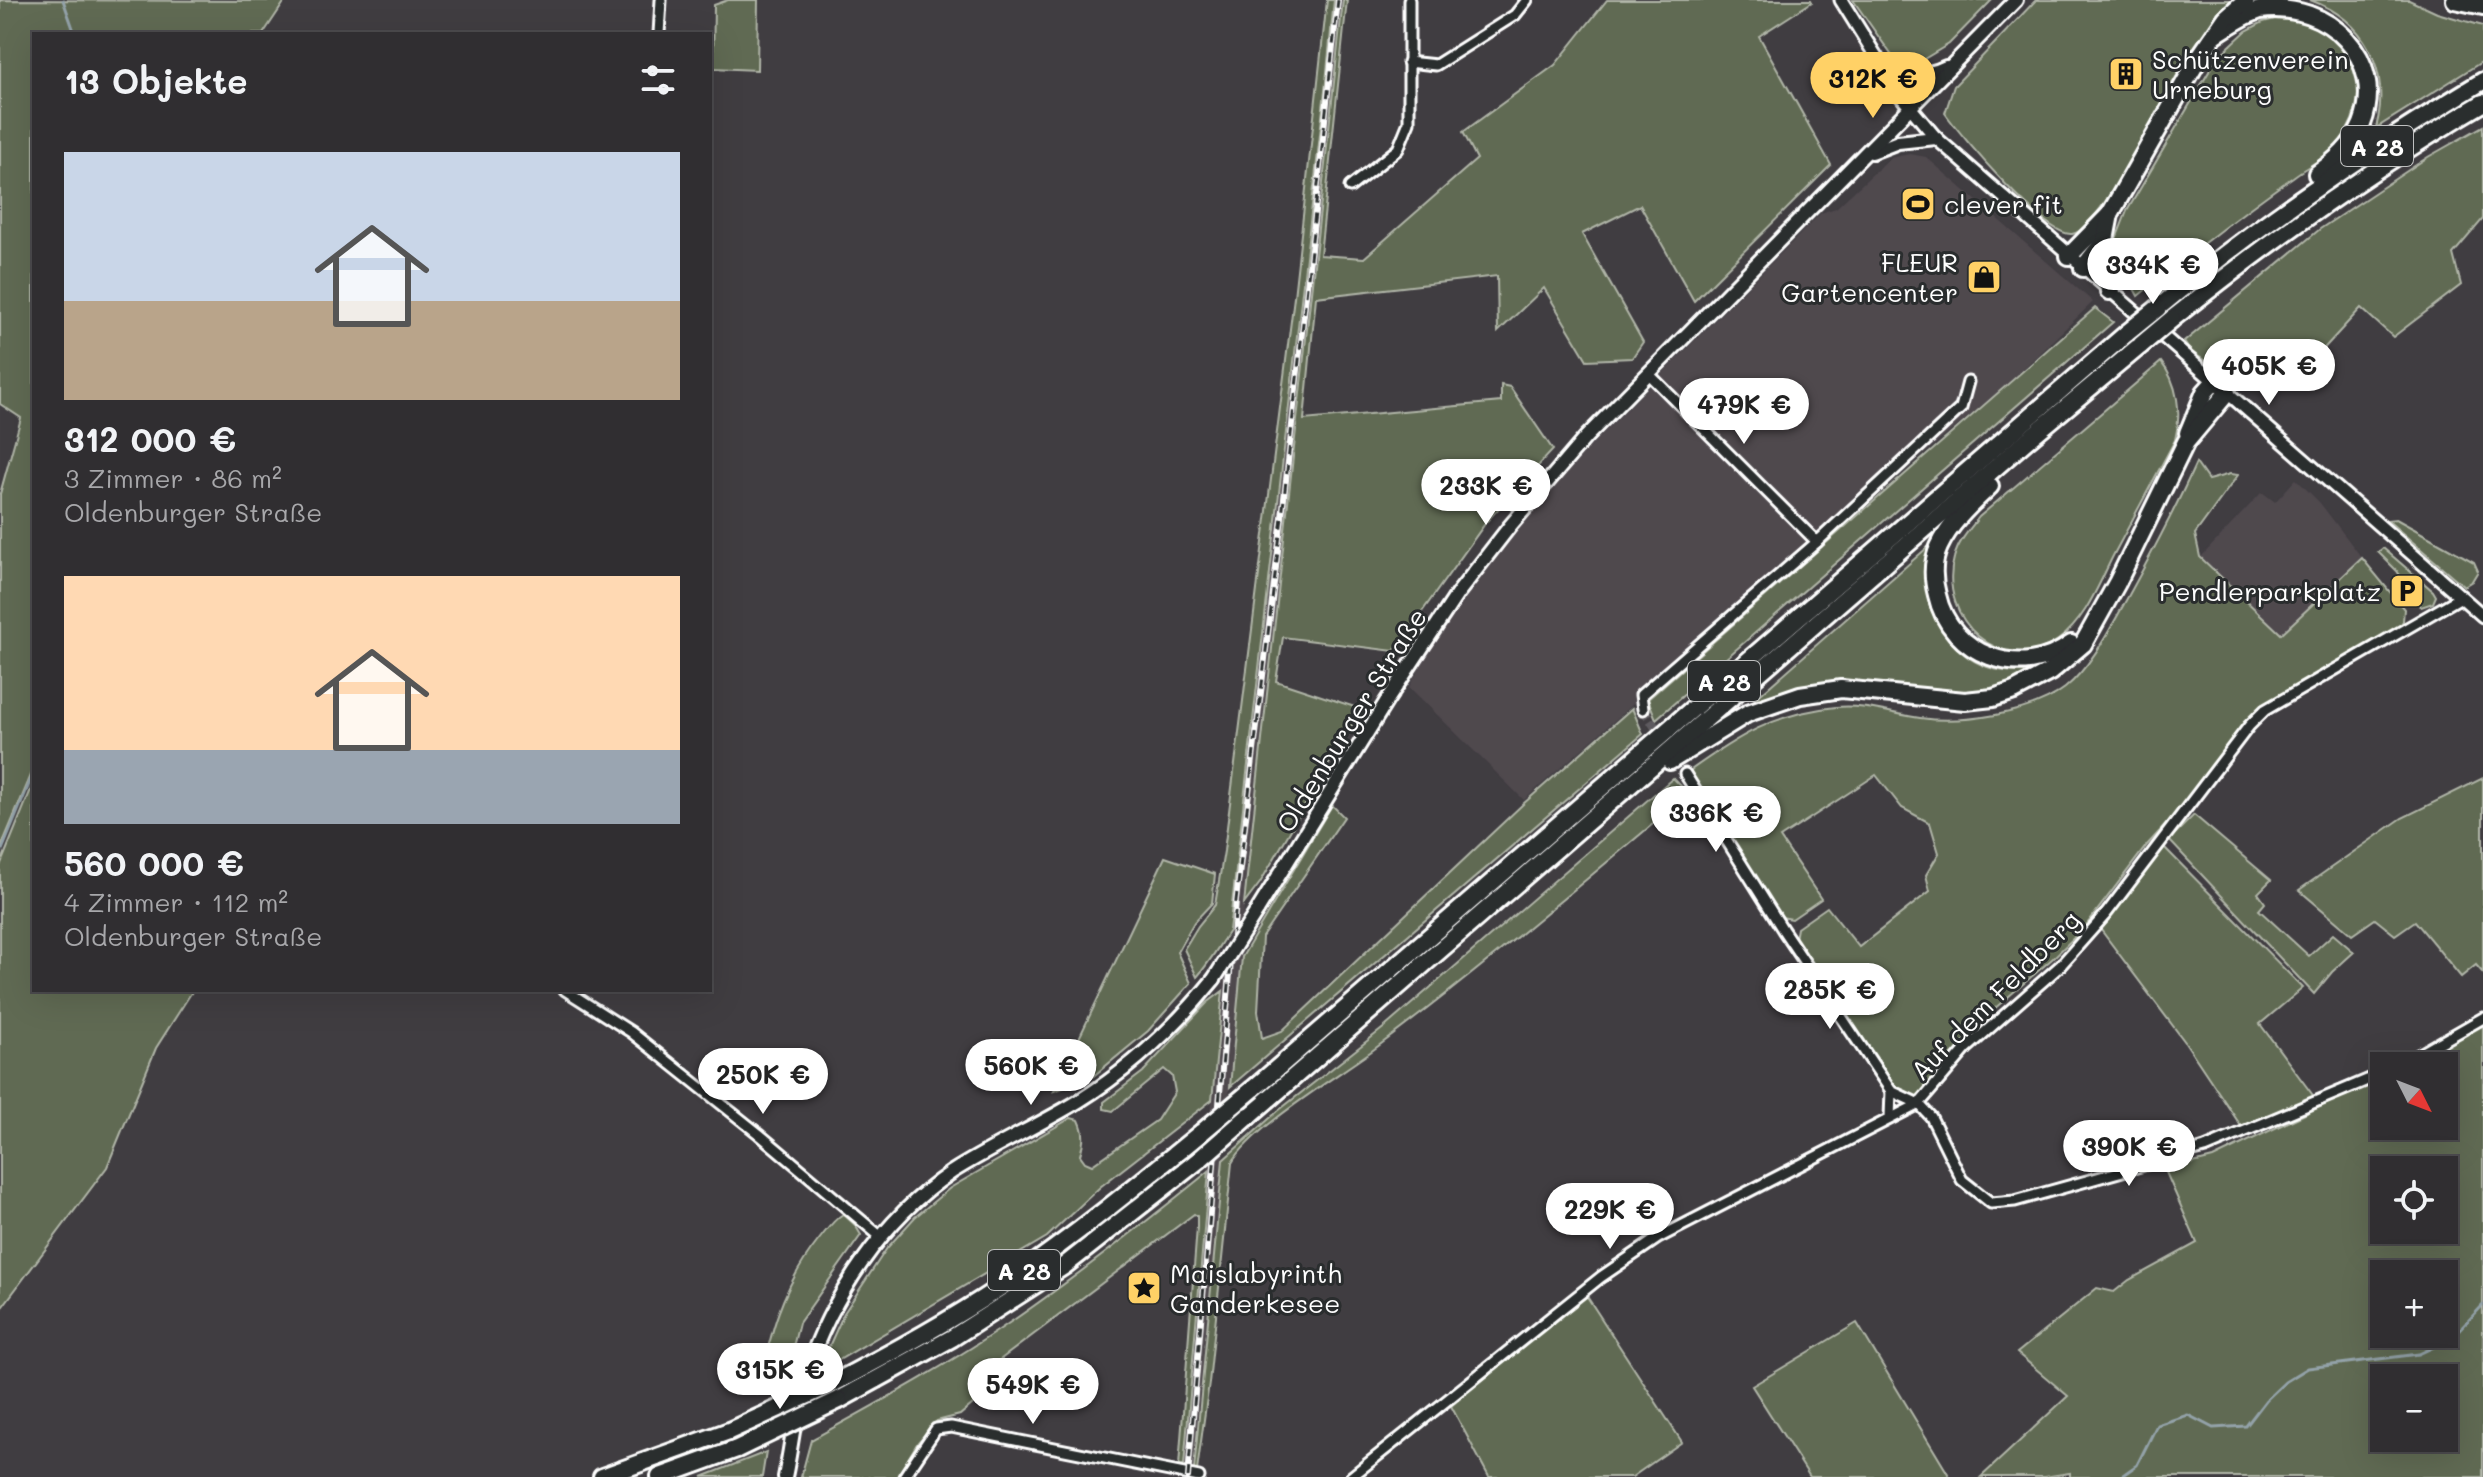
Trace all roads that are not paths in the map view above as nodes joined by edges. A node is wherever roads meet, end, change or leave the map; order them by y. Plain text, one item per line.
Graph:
1 (661, 0) edge
2 (1409, 0) edge
3 (1527, 0) edge
4 (1841, 0) edge
5 (2016, 0) edge
6 (2246, 0) edge
7 (2455, 0) edge
8 (2483, 6) edge
9 (659, 32) edge
10 (2216, 34) junction
11 (1955, 61) junction
12 (1408, 62) junction
13 (1883, 70) junction
14 (2483, 81) edge
15 (2483, 103) edge
16 (1909, 109) junction
17 (1936, 138) junction
18 (1862, 157) junction
19 (1350, 187) dead end
20 (2110, 214) junction
21 (2276, 216) junction
22 (2105, 240) junction
23 (2069, 256) junction
24 (2083, 268) junction
25 (2109, 291) junction
26 (1648, 373) junction
27 (1968, 382) dead end
28 (2220, 388) junction
29 (2026, 441) junction
30 (1817, 542) junction
31 (2461, 597) junction
32 (2483, 616) edge
33 (2096, 622) junction
34 (1643, 709) dead end
35 (1650, 769) junction
36 (1685, 774) dead end
37 (568, 992) edge
38 (2483, 1018) edge
39 (2424, 1052) edge
40 (2370, 1079) edge
41 (1891, 1091) junction
42 (1919, 1104) junction
43 (1890, 1118) junction
44 (881, 1237) junction
45 (602, 1477) edge
46 (660, 1477) edge
47 (785, 1477) edge
48 (904, 1477) edge
49 (1199, 1477) edge
50 (1351, 1477) edge

1 - 9 street
2 - 12 street
3 - 12 street
4 - 13 street
5 - 11 main road, Oldenburger Straße
6 - 10 highway
7 - 8 highway
10 - 20 highway
10 - 21 highway
11 - 13 main road
11 - 16 main road, Oldenburger Straße
12 - 19 street
13 - 16 street
14 - 21 highway, A 28
15 - 29 highway, A 28, bridge
16 - 17 street
16 - 18 main road, Oldenburger Straße
17 - 18 main road
17 - 23 street
18 - 26 main road, Oldenburger Straße
20 - 22 highway
20 - 23 highway
21 - 45 highway, A 28, bridge
22 - 24 highway
22 - 25 highway
23 - 24 street
24 - 25 street
25 - 28 street
26 - 30 street
26 - 44 main road, Oldenburger Straße, bridge
27 - 30 street
28 - 31 street
28 - 33 highway
29 - 33 highway
29 - 35 highway, A 28
30 - 34 street
31 - 32 street
31 - 42 street, Auf dem Feldberg
33 - 35 highway
35 - 46 highway, A 28, bridge
36 - 41 street
37 - 44 street
38 - 39 street
40 - 42 street
41 - 42 street
41 - 43 street
42 - 43 street, Auf dem Feldberg
43 - 50 street, Auf dem Feldberg
44 - 47 main road, Oldenburger Straße
48 - 49 street

